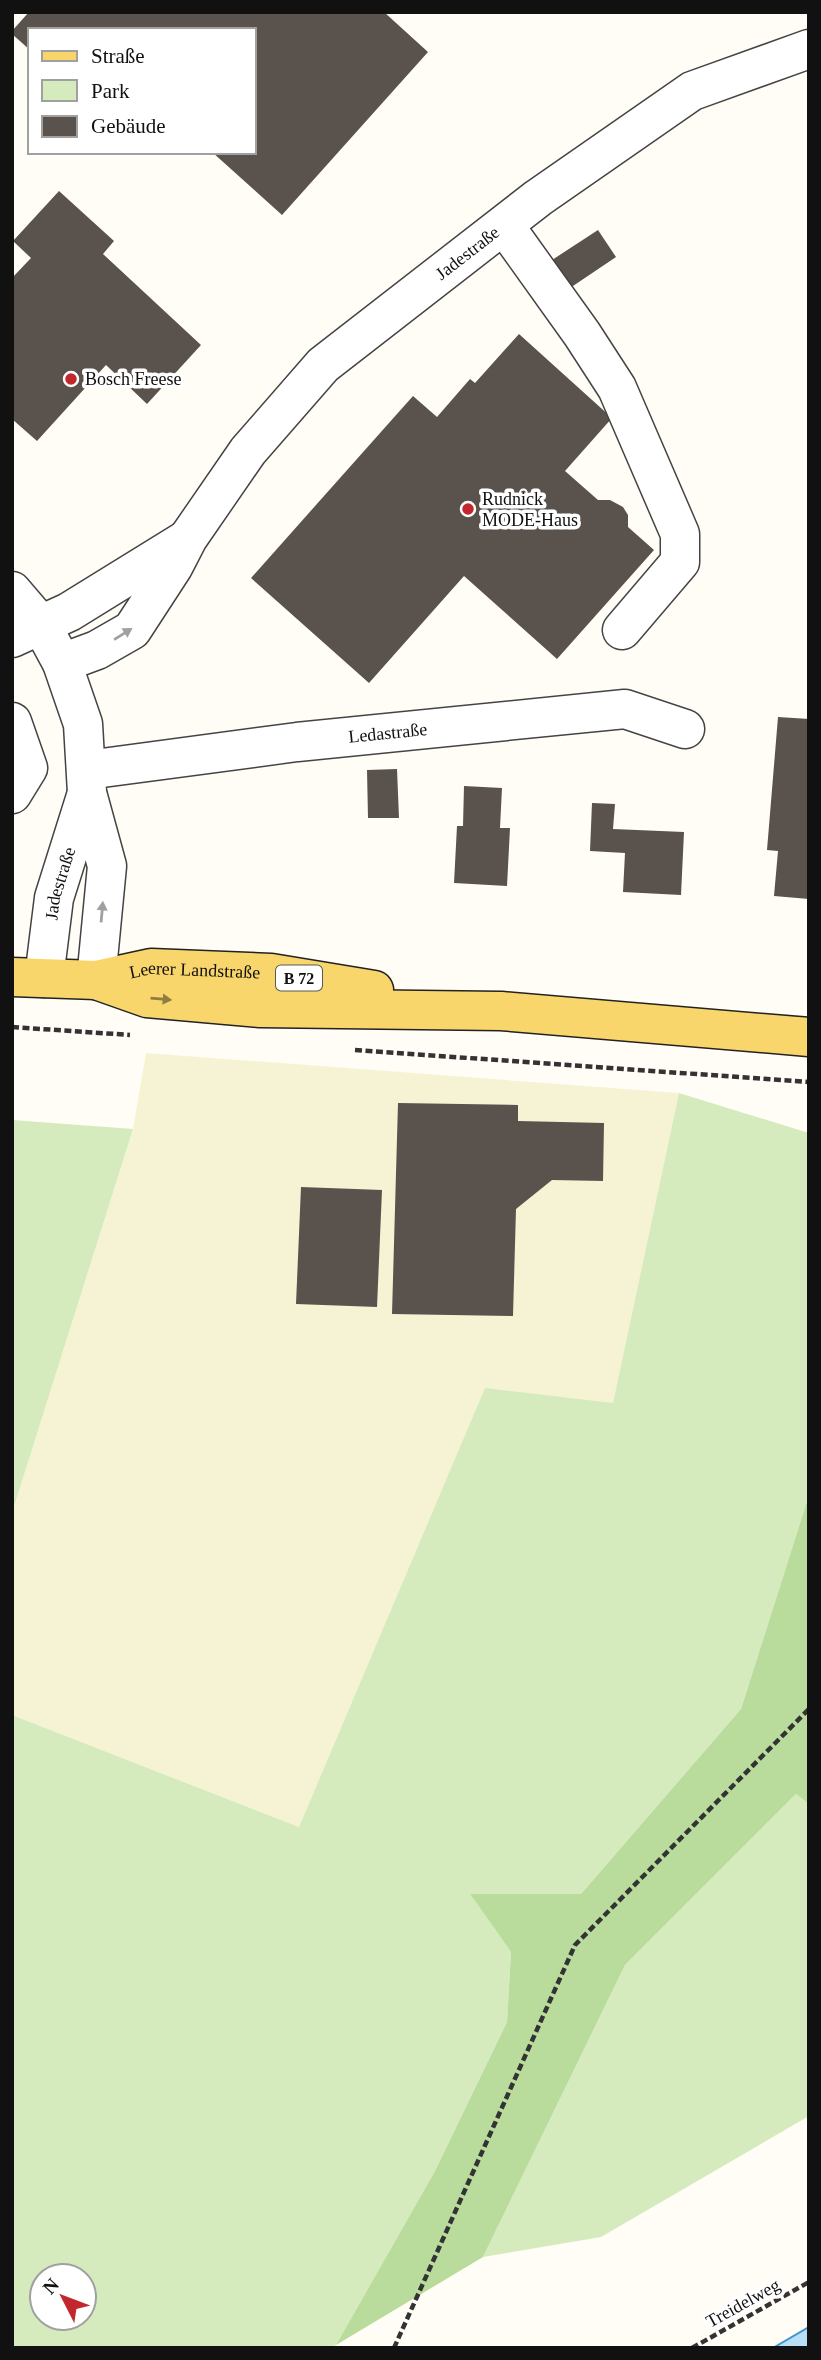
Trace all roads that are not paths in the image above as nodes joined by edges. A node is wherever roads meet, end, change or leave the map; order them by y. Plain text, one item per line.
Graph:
1 (809, 49) edge
2 (504, 225) junction
3 (188, 538) junction
4 (12, 591) edge
5 (622, 630) dead end
6 (27, 632) edge
7 (62, 663) junction
8 (12, 722) edge
9 (684, 729) dead end
10 (87, 781) junction
11 (12, 794) edge
12 (28, 978) edge
13 (96, 980) junction
14 (809, 1037) edge

1 - 2 street, Jadestraße
2 - 3 street, Jadestraße
2 - 5 street
3 - 6 street, Jadestraße
7 -> 3 street, Jadestraße
4 - 6 street
6 - 7 street, Jadestraße
7 - 10 street, Jadestraße
8 - 11 street
9 - 10 street, Ledastraße
10 - 12 street, Jadestraße
13 -> 10 street, Jadestraße
12 - 13 main road, Leerer Landstraße / B 72
13 - 14 main road, Leerer Landstraße / B 72

